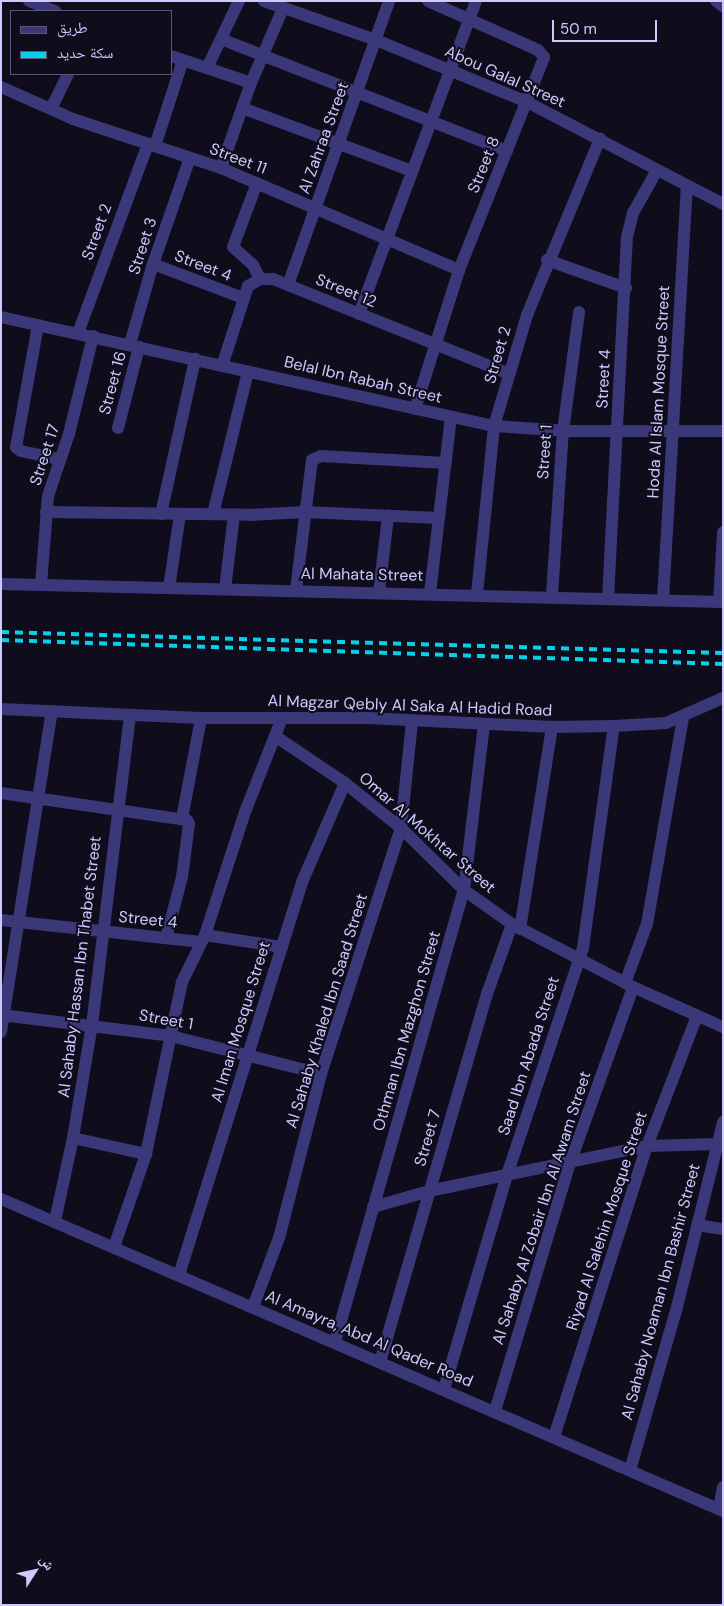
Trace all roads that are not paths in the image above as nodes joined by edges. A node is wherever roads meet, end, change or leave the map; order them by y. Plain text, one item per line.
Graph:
1 (29, 1) edge
2 (239, 1) edge
3 (264, 1) edge
4 (389, 1) edge
5 (428, 1) edge
6 (476, 1) edge
7 (716, 1) edge
8 (723, 6) edge
9 (283, 8) junction
10 (52, 10) edge
11 (469, 20) junction
12 (221, 39) junction
13 (376, 40) junction
14 (262, 57) junction
15 (177, 58) edge
16 (207, 68) junction
17 (450, 70) junction
18 (68, 75) edge
19 (172, 75) edge
20 (172, 75) edge
21 (250, 83) junction
22 (1, 87) edge
23 (358, 91) junction
24 (527, 102) junction
25 (242, 108) junction
26 (51, 109) junction
27 (431, 121) junction
28 (600, 139) junction
29 (340, 143) junction
30 (151, 145) junction
31 (507, 151) junction
32 (190, 158) junction
33 (221, 168) junction
34 (657, 170) junction
35 (412, 171) junction
36 (257, 183) junction
37 (687, 186) junction
38 (723, 204) edge
39 (315, 208) junction
40 (387, 239) junction
41 (547, 260) junction
42 (152, 264) junction
43 (459, 270) junction
44 (260, 279) junction
45 (288, 285) junction
46 (626, 288) junction
47 (243, 298) junction
48 (578, 312) dead end
49 (359, 314) junction
50 (1, 317) edge
51 (38, 325) junction
52 (78, 333) junction
53 (93, 336) junction
54 (436, 345) junction
55 (134, 346) junction
56 (194, 359) junction
57 (222, 366) junction
58 (248, 371) junction
59 (509, 374) junction
60 (415, 409) junction
61 (450, 417) junction
62 (494, 426) junction
63 (118, 428) dead end
64 (618, 429) junction
65 (673, 430) junction
66 (563, 431) junction
67 (723, 432) edge
68 (60, 459) junction
69 (446, 463) junction
70 (46, 512) junction
71 (305, 512) junction
72 (161, 514) junction
73 (180, 514) junction
74 (213, 514) junction
75 (234, 515) junction
76 (388, 516) junction
77 (439, 518) junction
78 (723, 532) edge
79 (1, 584) edge
80 (41, 585) junction
81 (169, 588) junction
82 (225, 589) junction
83 (296, 590) junction
84 (379, 592) junction
85 (430, 593) junction
86 (477, 594) junction
87 (552, 596) junction
88 (608, 598) junction
89 (663, 600) junction
90 (721, 602) edge
91 (723, 698) edge
92 (1, 709) edge
93 (52, 712) junction
94 (130, 715) junction
95 (201, 718) junction
96 (282, 718) junction
97 (683, 718) junction
98 (412, 721) junction
99 (484, 724) junction
100 (614, 726) junction
101 (552, 727) junction
102 (275, 736) junction
103 (345, 783) junction
104 (1, 793) edge
105 (39, 797) junction
106 (117, 810) junction
107 (182, 818) junction
108 (401, 828) junction
109 (464, 890) junction
110 (1, 920) edge
111 (19, 924) junction
112 (516, 927) junction
113 (104, 932) junction
114 (166, 938) junction
115 (203, 938) junction
116 (282, 947) junction
117 (579, 959) junction
118 (629, 985) junction
119 (3, 1015) edge
120 (697, 1016) junction
121 (92, 1025) junction
122 (723, 1027) edge
123 (1, 1032) edge
124 (171, 1036) junction
125 (249, 1053) junction
126 (321, 1074) junction
127 (723, 1122) edge
128 (73, 1138) junction
129 (717, 1144) junction
130 (647, 1146) junction
131 (146, 1154) junction
132 (570, 1161) junction
133 (507, 1175) junction
134 (429, 1191) junction
135 (1, 1198) edge
136 (373, 1207) junction
137 (54, 1222) junction
138 (697, 1225) junction
139 (723, 1229) edge
140 (114, 1247) junction
141 (179, 1275) junction
142 (253, 1307) junction
143 (334, 1342) junction
144 (380, 1362) junction
145 (444, 1389) junction
146 (494, 1411) junction
147 (554, 1437) junction
148 (630, 1470) junction
149 (723, 1487) edge
150 (721, 1510) edge

1 - 10 street
2 - 12 street
3 - 9 street, Abou Galal Street
4 - 13 street, Al Zahraa Street
5 - 11 street, Street 8
6 - 11 street
7 - 8 street
9 - 13 street, Abou Galal Street
9 - 14 street
11 - 17 street
11 - 24 street, Street 8
12 - 14 street
12 - 16 street
13 - 17 street, Abou Galal Street
13 - 23 street, Al Zahraa Street
14 - 21 street
14 - 23 street
15 - 16 street
15 - 19 street, Street 2
16 - 21 street
17 - 24 street, Abou Galal Street
17 - 27 street
18 - 26 street
20 - 30 street, Street 2
21 - 25 street
22 - 26 street, Street 11
23 - 27 street
23 - 29 street, Al Zahraa Street
24 - 28 street, Abou Galal Street
24 - 31 street, Street 8
25 - 29 street
25 - 33 street
26 - 30 street, Street 11
27 - 31 street
27 - 35 street
28 - 34 street, Abou Galal Street
28 - 41 street, Street 2
29 - 35 street
29 - 39 street, Al Zahraa Street
30 - 32 street, Street 11
30 - 52 street, Street 2
31 - 43 street, Street 8
32 - 33 street, Street 11
32 - 42 street, Street 3
33 - 36 street, Street 11
34 - 37 street, Abou Galal Street
34 - 46 street, Street 4
35 - 40 street
36 - 39 street, Street 11
36 - 44 street
37 - 38 street, Abou Galal Street
37 - 65 street, Hoda Al Islam Mosque Street
39 - 40 street, Street 11
39 - 45 street, Al Zahraa Street
40 - 43 street, Street 11
40 - 49 street
41 - 46 street
41 - 59 street, Street 2
42 - 47 street, Street 4
42 - 55 street, Street 3
43 - 54 street, Street 8
44 - 45 street, Street 12
44 - 47 street
45 - 49 street, Street 12
46 - 64 street, Street 4
47 - 57 street
48 - 66 street, Street 1
49 - 54 street, Street 12
50 - 51 street, Belal Ibn Rabah Street
51 - 52 street, Belal Ibn Rabah Street
51 - 68 street
52 - 53 street, Belal Ibn Rabah Street
53 - 55 street, Belal Ibn Rabah Street
53 - 68 street, Street 17
54 - 59 street, Street 12
54 - 60 street, Street 8
55 - 56 street, Belal Ibn Rabah Street
55 - 63 street, Street 16
56 - 57 street, Belal Ibn Rabah Street
56 - 72 street
57 - 58 street, Belal Ibn Rabah Street
58 - 60 street, Belal Ibn Rabah Street
58 - 74 street
59 - 62 street, Street 2
60 - 61 street, Belal Ibn Rabah Street
61 - 62 street, Belal Ibn Rabah Street
61 - 69 street
62 - 66 street, Belal Ibn Rabah Street
62 - 86 street, Street 2
64 - 65 street, Belal Ibn Rabah Street
64 - 66 street, Belal Ibn Rabah Street
64 - 88 street, Street 4
65 - 67 street, Belal Ibn Rabah Street
65 - 89 street, Hoda Al Islam Mosque Street
66 - 87 street, Street 1
68 - 70 street, Street 17
69 - 71 street
69 - 77 street
70 - 72 street
70 - 80 street, Street 17
71 - 75 street
71 - 76 street
71 - 83 street
72 - 73 street
73 - 74 street
73 - 81 street
74 - 75 street
75 - 82 street
76 - 77 street
76 - 84 street
77 - 85 street
78 - 90 street
79 - 80 street, Al Mahata Street
80 - 81 street, Al Mahata Street
81 - 82 street, Al Mahata Street
82 - 83 street, Al Mahata Street
83 - 84 street, Al Mahata Street
84 - 85 street, Al Mahata Street
85 - 86 street, Al Mahata Street
86 - 87 street, Al Mahata Street
87 - 88 street, Al Mahata Street
88 - 89 street, Al Mahata Street
89 - 90 street, Al Mahata Street
91 - 97 street, Al Magzar Qebly Al Saka Al Hadid Road
92 - 93 street, Al Magzar Qebly Al Saka Al Hadid Road
93 - 94 street, Al Magzar Qebly Al Saka Al Hadid Road
93 - 105 street
94 - 95 street, Al Magzar Qebly Al Saka Al Hadid Road
94 - 106 street, Al Sahaby Hassan Ibn Thabet Street
95 - 96 street, Al Magzar Qebly Al Saka Al Hadid Road
95 - 107 street
96 - 98 street, Al Magzar Qebly Al Saka Al Hadid Road
96 - 102 street
97 - 100 street, Al Magzar Qebly Al Saka Al Hadid Road
97 - 118 street, Al Sahaby Al Zobair Ibn Al Awam Street
98 - 99 street, Al Magzar Qebly Al Saka Al Hadid Road
98 - 108 street, Al Sahaby Khaled Ibn Saad Street
99 - 101 street, Al Magzar Qebly Al Saka Al Hadid Road
99 - 109 street, Othman Ibn Mazghon Street
100 - 101 street, Al Magzar Qebly Al Saka Al Hadid Road
100 - 117 street, Saad Ibn Abada Street
101 - 112 street, Street 7
102 - 103 street, Omar Al Mokhtar Street
102 - 115 street
103 - 108 street, Omar Al Mokhtar Street
103 - 116 street, Al Iman Mosque Street
104 - 105 street
105 - 106 street
105 - 111 street
106 - 107 street
106 - 113 street, Al Sahaby Hassan Ibn Thabet Street
107 - 114 street
108 - 109 street, Omar Al Mokhtar Street
108 - 126 street, Al Sahaby Khaled Ibn Saad Street
109 - 112 street, Omar Al Mokhtar Street
109 - 136 street, Othman Ibn Mazghon Street
110 - 111 street, Street 4
111 - 113 street, Street 4
111 - 119 street
112 - 117 street, Omar Al Mokhtar Street
112 - 134 street, Street 7
113 - 114 street, Street 4
113 - 121 street, Al Sahaby Hassan Ibn Thabet Street
114 - 115 street, Street 4
115 - 116 street, Street 4
115 - 124 street
116 - 125 street, Al Iman Mosque Street
117 - 118 street, Omar Al Mokhtar Street
117 - 133 street, Saad Ibn Abada Street
118 - 120 street, Omar Al Mokhtar Street
118 - 132 street, Al Sahaby Al Zobair Ibn Al Awam Street
119 - 121 street, Street 1
119 - 123 street
120 - 122 street, Omar Al Mokhtar Street
120 - 130 street, Riyad Al Salehin Mosque Street
121 - 124 street, Street 1
121 - 128 street, Al Sahaby Hassan Ibn Thabet Street
124 - 125 street, Street 1
124 - 131 street
125 - 126 street, Street 1
125 - 141 street, Al Iman Mosque Street
126 - 142 street, Al Sahaby Khaled Ibn Saad Street
127 - 129 street, Al Sahaby Noaman Ibn Bashir Street
128 - 131 street
128 - 137 street, Al Sahaby Hassan Ibn Thabet Street
129 - 130 street
129 - 138 street, Al Sahaby Noaman Ibn Bashir Street
130 - 132 street
130 - 147 street, Riyad Al Salehin Mosque Street
131 - 140 street
132 - 133 street
132 - 146 street, Al Sahaby Al Zobair Ibn Al Awam Street
133 - 134 street
133 - 145 street, Saad Ibn Abada Street
134 - 136 street
134 - 144 street, Street 7
135 - 137 street, Al Amayra, Abd Al Qader Road
136 - 143 street, Othman Ibn Mazghon Street
137 - 140 street, Al Amayra, Abd Al Qader Road
138 - 139 street
138 - 148 street, Al Sahaby Noaman Ibn Bashir Street
140 - 141 street, Al Amayra, Abd Al Qader Road
141 - 142 street, Al Amayra, Abd Al Qader Road
142 - 143 street, Al Amayra, Abd Al Qader Road
143 - 144 street, Al Amayra, Abd Al Qader Road
144 - 145 street, Al Amayra, Abd Al Qader Road
145 - 146 street, Al Amayra, Abd Al Qader Road
146 - 147 street, Al Amayra, Abd Al Qader Road
147 - 148 street, Al Amayra, Abd Al Qader Road
148 - 150 street, Al Amayra, Abd Al Qader Road
149 - 150 street

